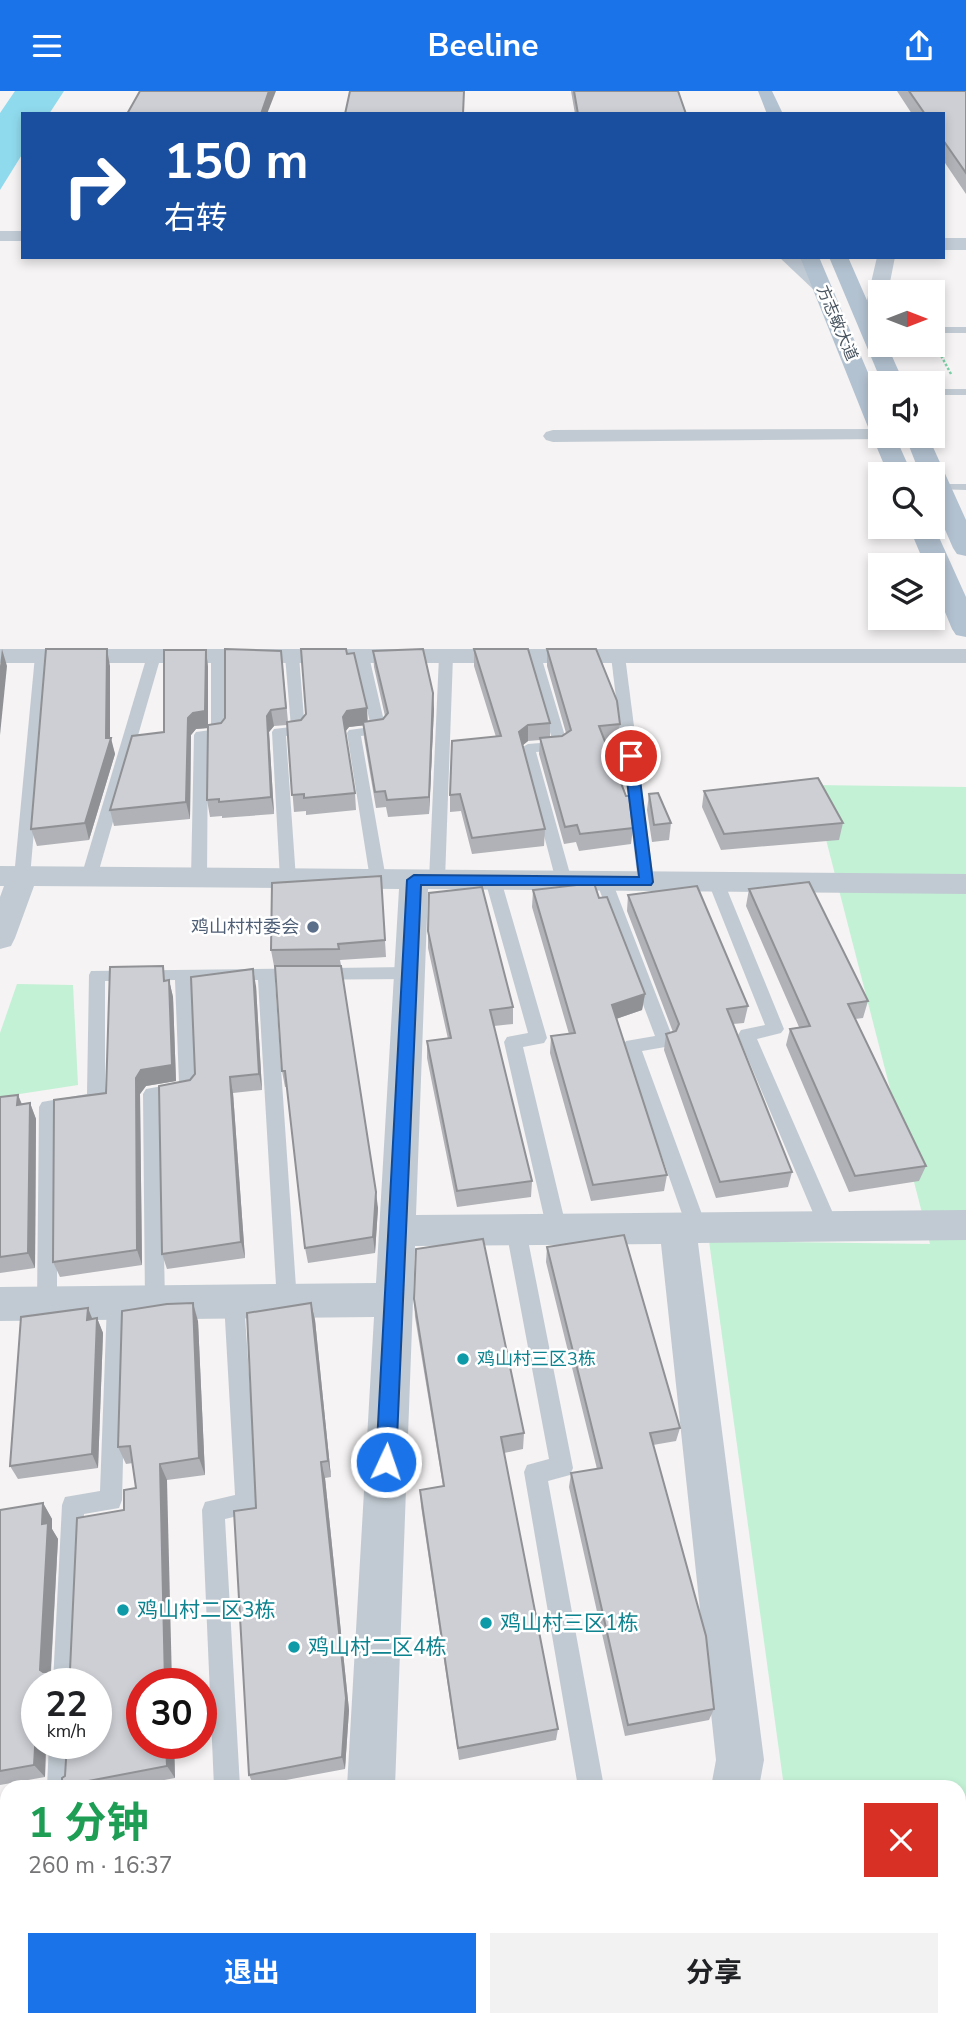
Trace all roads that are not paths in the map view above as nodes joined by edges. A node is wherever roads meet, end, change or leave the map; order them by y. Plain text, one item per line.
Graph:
1 (765, 91) edge
2 (774, 112) edge
3 (0, 236) edge
4 (21, 236) edge
5 (945, 237) edge
6 (966, 237) edge
7 (0, 244) edge
8 (21, 244) edge
9 (945, 244) edge
10 (966, 244) edge
11 (790, 259) edge
12 (810, 259) edge
13 (839, 259) edge
14 (886, 259) edge
15 (883, 280) edge
16 (822, 287) junction
17 (868, 316) edge
18 (945, 330) edge
19 (966, 330) edge
20 (945, 392) edge
21 (966, 392) edge
22 (868, 398) edge
23 (868, 435) edge
24 (554, 436) dead end
25 (945, 482) edge
26 (966, 487) edge
27 (945, 503) edge
28 (927, 539) edge
29 (966, 548) edge
30 (966, 629) edge
31 (0, 656) edge
32 (42, 656) junction
33 (154, 656) junction
34 (218, 656) junction
35 (292, 656) junction
36 (362, 656) junction
37 (446, 656) junction
38 (534, 656) junction
39 (618, 656) junction
40 (966, 656) edge
41 (11, 876) edge
42 (89, 877) junction
43 (199, 878) junction
44 (288, 879) junction
45 (410, 880) junction
46 (493, 880) junction
47 (564, 881) junction
48 (604, 881) junction
49 (646, 882) junction
50 (716, 882) junction
51 (966, 884) edge
52 (0, 939) edge
53 (409, 973) junction
54 (266, 974) junction
55 (183, 975) junction
56 (966, 1225) edge
57 (829, 1227) junction
58 (688, 1228) junction
59 (516, 1230) junction
60 (557, 1230) junction
61 (397, 1231) junction
62 (393, 1300) junction
63 (234, 1302) junction
64 (287, 1302) junction
65 (117, 1303) junction
66 (155, 1303) junction
67 (0, 1304) edge
68 (47, 1304) junction
69 (66, 1668) edge
70 (61, 1759) edge
71 (60, 1780) edge
72 (227, 1780) edge
73 (371, 1780) edge
74 (591, 1780) edge
75 (736, 1780) edge

1 - 2 main road
3 - 4 main road
5 - 6 main road
7 - 8 main road
9 - 10 main road
11 - 16 main road
12 - 16 main road, 方志敏大道
13 - 17 main road, 方志敏大道
14 - 15 main road
16 - 22 main road, 方志敏大道
18 - 19 lane
20 - 21 lane
23 - 24 street
25 - 26 lane
27 - 29 main road
28 - 30 main road
31 - 32 street
32 - 33 street
32 - 41 lane
33 - 34 street
33 - 42 lane
34 - 35 street
34 - 43 lane
35 - 36 street
35 - 44 lane
36 - 37 street
36 - 45 lane
37 - 38 street
37 - 45 lane
38 - 39 street
38 - 47 lane
39 - 40 street
39 - 49 lane
41 - 42 street
41 - 52 street
42 - 43 street
43 - 44 street
44 - 45 street
45 - 46 street
45 - 53 street
46 - 47 street
46 - 60 lane
47 - 48 street
48 - 49 street
48 - 58 lane
49 - 50 street
50 - 51 street
50 - 57 lane
53 - 54 lane
53 - 61 street
54 - 55 lane
54 - 64 lane
55 - 66 lane
55 - 68 lane
56 - 57 street
57 - 58 street
58 - 60 street
58 - 75 street
59 - 60 street
59 - 61 street
59 - 74 lane
61 - 62 street
62 - 64 street
62 - 73 street
63 - 64 street
63 - 66 street
63 - 72 lane
65 - 66 street
65 - 68 street
65 - 69 lane
67 - 68 street
70 - 71 lane

